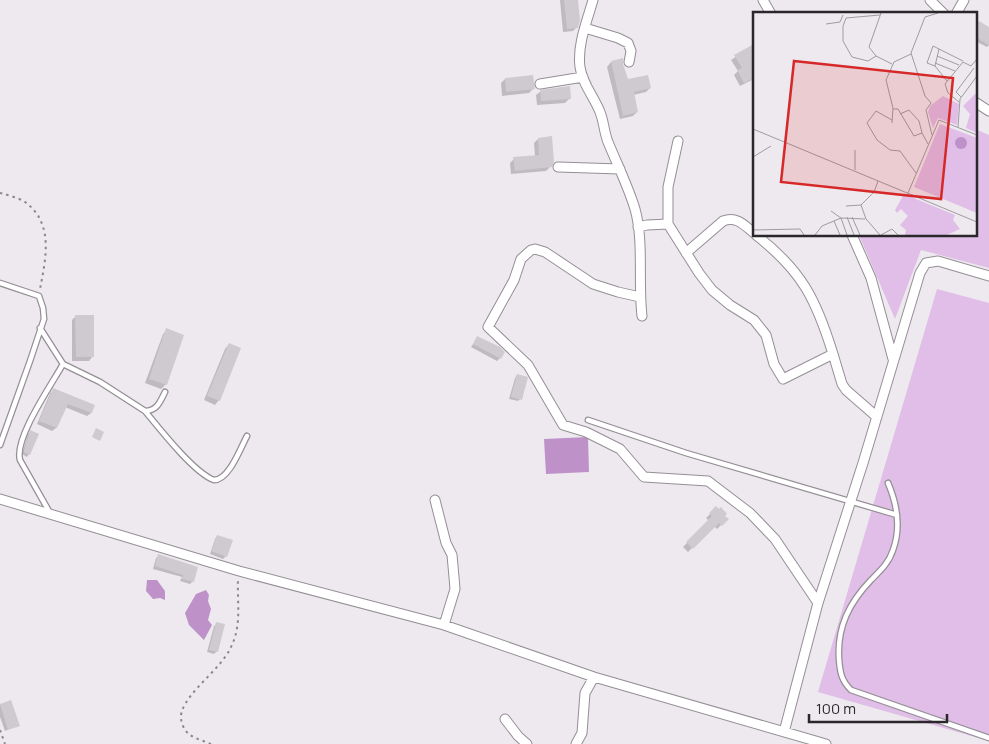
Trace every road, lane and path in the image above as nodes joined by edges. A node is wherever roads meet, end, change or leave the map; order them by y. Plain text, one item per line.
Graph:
1 (593, 0) edge
2 (763, 0) edge
3 (930, 0) edge
4 (964, 0) edge
5 (770, 12) edge
6 (942, 12) edge
7 (957, 12) edge
8 (585, 28) junction
9 (629, 62) dead end
10 (583, 77) junction
11 (540, 84) dead end
12 (976, 103) edge
13 (989, 111) edge
14 (678, 141) dead end
15 (558, 167) dead end
16 (620, 169) junction
17 (0, 193) edge
18 (668, 224) junction
19 (638, 227) junction
20 (753, 232) edge
21 (758, 236) edge
22 (852, 236) edge
23 (686, 253) junction
24 (989, 276) edge
25 (0, 283) edge
26 (39, 296) junction
27 (640, 297) junction
28 (642, 316) dead end
29 (40, 328) junction
30 (833, 354) junction
31 (893, 359) junction
32 (63, 364) junction
33 (165, 392) dead end
34 (145, 411) junction
35 (877, 417) junction
36 (588, 420) dead end
37 (247, 436) dead end
38 (0, 445) edge
39 (888, 483) dead end
40 (0, 499) edge
41 (435, 500) dead end
42 (851, 502) junction
43 (51, 514) junction
44 (897, 515) junction
45 (239, 572) junction
46 (818, 603) junction
47 (444, 625) junction
48 (594, 677) junction
49 (506, 719) dead end
50 (0, 730) edge
51 (784, 732) junction
52 (989, 738) edge
53 (5, 744) edge
54 (211, 744) edge
55 (527, 744) edge
56 (576, 744) edge
57 (826, 744) edge

1 - 8 street
2 - 5 street
3 - 6 street
4 - 7 street
8 - 9 street
8 - 10 street
10 - 11 street
10 - 16 street
12 - 13 street
14 - 18 street
15 - 16 street
16 - 19 street
17 - 26 path
18 - 19 street
18 - 23 street
19 - 27 street
20 - 23 street
21 - 30 street
22 - 31 street
23 - 30 street
24 - 31 street
25 - 26 lane
26 - 29 lane
27 - 28 street
27 - 46 street
29 - 32 lane
29 - 38 lane
30 - 35 street
31 - 35 street
32 - 34 lane
32 - 43 lane
33 - 34 lane
34 - 37 lane
35 - 42 street
36 - 42 lane
39 - 44 lane
40 - 43 street
41 - 47 street
42 - 44 lane
42 - 46 street
43 - 45 street
44 - 52 lane
45 - 47 street
45 - 54 path
46 - 51 street
47 - 48 street
48 - 51 street
48 - 56 street
49 - 55 street
50 - 53 path
51 - 57 street

